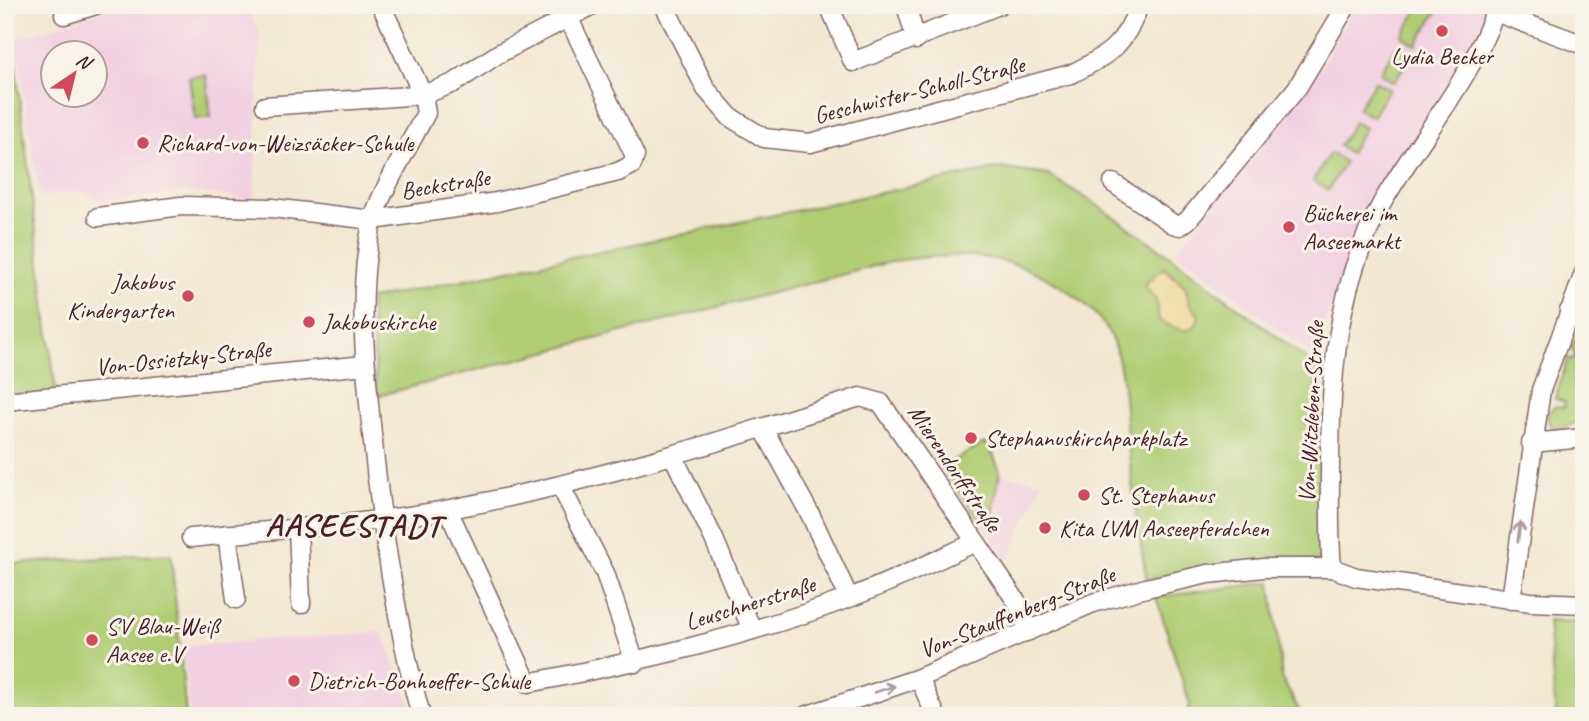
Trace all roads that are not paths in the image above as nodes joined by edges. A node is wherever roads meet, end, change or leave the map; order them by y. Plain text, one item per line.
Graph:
1 (96, 5) edge
2 (380, 5) edge
3 (593, 5) edge
4 (664, 5) edge
5 (829, 5) edge
6 (906, 5) edge
7 (1139, 5) edge
8 (1347, 5) edge
9 (990, 7) edge
10 (1496, 9) edge
11 (64, 15) dead end
12 (568, 17) junction
13 (916, 40) junction
14 (1584, 45) edge
15 (423, 95) junction
16 (265, 106) dead end
17 (1113, 183) dead end
18 (98, 217) dead end
19 (373, 220) junction
20 (1584, 273) edge
21 (1569, 311) junction
22 (1584, 326) edge
23 (365, 365) junction
24 (5, 401) edge
25 (764, 428) junction
26 (1584, 438) edge
27 (1531, 443) junction
28 (673, 456) junction
29 (561, 487) junction
30 (448, 510) junction
31 (381, 519) junction
32 (299, 527) junction
33 (227, 534) junction
34 (191, 538) dead end
35 (976, 542) junction
36 (1332, 568) junction
37 (236, 598) dead end
38 (849, 598) junction
39 (1511, 600) junction
40 (300, 604) dead end
41 (1584, 604) edge
42 (752, 630) junction
43 (1029, 631) junction
44 (635, 663) junction
45 (919, 678) junction
46 (421, 716) edge
47 (805, 716) edge
48 (936, 716) edge

1 - 11 street
2 - 15 street
3 - 12 street
4 - 7 street, Geschwister-Scholl-Straße
5 - 13 street
6 - 13 street
8 - 17 street
9 - 13 street
10 - 14 street
10 - 36 street, Von-Witzleben-Straße
12 - 15 street
12 - 19 street, Beckstraße
15 - 16 street
15 - 19 street
18 - 19 street, Beckstraße
19 - 23 street
20 - 21 street
21 - 22 street
21 - 27 street
23 - 24 street, Von-Ossietzky-Straße
23 - 31 street
25 - 28 street, Mierendorffstraße
25 - 35 street, Mierendorffstraße
25 - 38 street
26 - 27 street
39 -> 27 street
28 - 29 street, Mierendorffstraße
28 - 42 street
29 - 30 street, Mierendorffstraße
29 - 44 street
30 - 31 street, Mierendorffstraße
30 - 44 street, Leuschnerstraße
31 - 32 street, Mierendorffstraße
31 - 46 street
32 - 33 street, Mierendorffstraße
32 - 40 street
33 - 34 street, Mierendorffstraße
33 - 37 street
35 - 38 street, Leuschnerstraße
35 - 43 street, Mierendorffstraße
36 - 39 street, Von-Stauffenberg-Straße
36 - 43 street, Von-Stauffenberg-Straße
38 - 42 street, Leuschnerstraße
39 - 41 street, Von-Stauffenberg-Straße
42 - 44 street, Leuschnerstraße
43 - 45 street, Von-Stauffenberg-Straße
47 -> 45 street, Von-Stauffenberg-Straße
45 - 48 street

